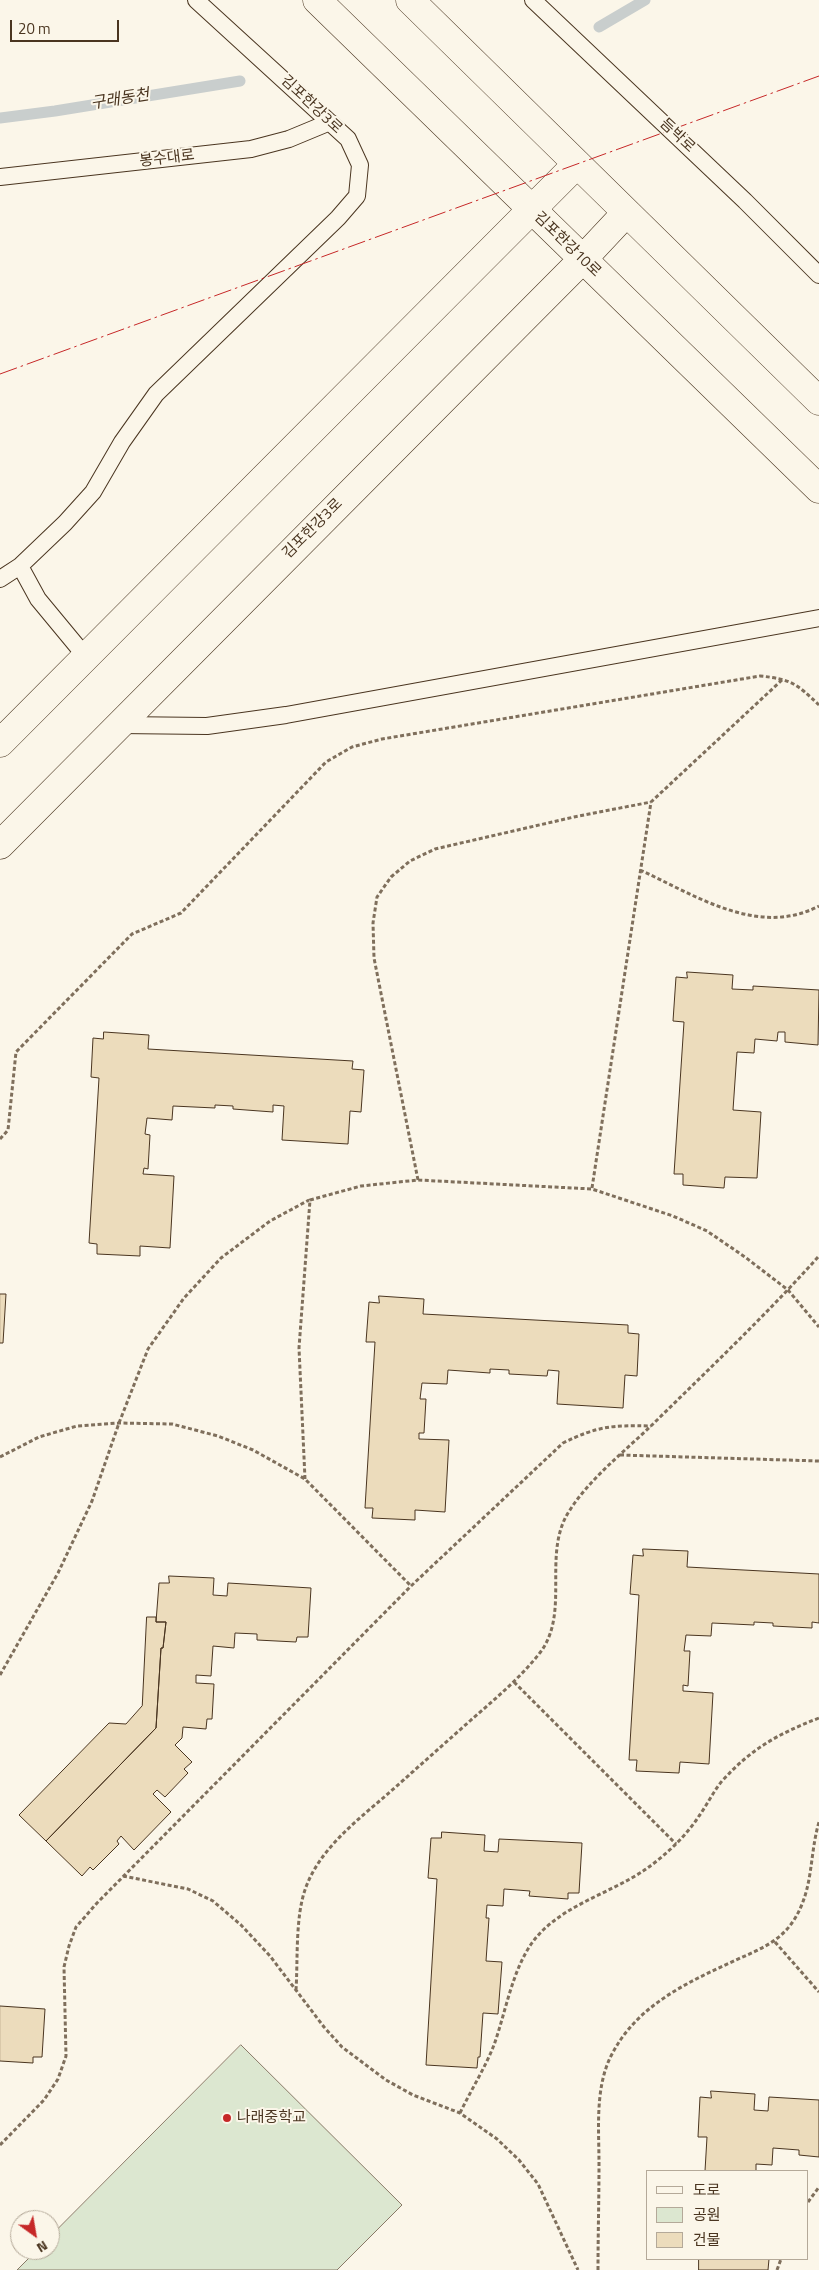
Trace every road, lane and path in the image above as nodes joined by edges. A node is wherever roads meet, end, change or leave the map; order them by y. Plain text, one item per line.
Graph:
1 (196, 0) edge
2 (317, 0) edge
3 (410, 0) edge
4 (533, 0) edge
5 (330, 122) junction
6 (577, 164) junction
7 (0, 177) edge
8 (530, 210) junction
9 (626, 213) junction
10 (582, 260) junction
11 (819, 275) edge
12 (819, 401) edge
13 (819, 489) edge
14 (20, 566) junction
15 (0, 579) edge
16 (819, 618) edge
17 (86, 657) junction
18 (783, 678) junction
19 (819, 705) edge
20 (118, 725) junction
21 (0, 743) edge
22 (651, 802) junction
23 (0, 845) edge
24 (640, 870) junction
25 (819, 906) edge
26 (0, 1139) edge
27 (418, 1180) junction
28 (592, 1189) junction
29 (310, 1200) junction
30 (819, 1256) edge
31 (788, 1290) junction
32 (819, 1328) edge
33 (119, 1423) junction
34 (651, 1426) junction
35 (620, 1455) junction
36 (0, 1457) edge
37 (819, 1460) edge
38 (305, 1479) junction
39 (411, 1586) junction
40 (0, 1675) edge
41 (514, 1682) junction
42 (819, 1718) edge
43 (819, 1822) edge
44 (676, 1844) junction
45 (123, 1876) junction
46 (775, 1942) junction
47 (296, 1990) junction
48 (819, 1992) edge
49 (460, 2112) junction
50 (0, 2145) edge
51 (819, 2187) edge
52 (809, 2201) edge
53 (578, 2270) edge
54 (598, 2270) edge

1 - 5 lane, 김포한강3로
2 - 8 street, 김포한강10로
3 - 6 street
4 - 11 lane, 듬박로
5 - 7 lane, 봉수대로
5 - 14 lane, 김포한강3로
6 - 8 street
6 - 9 street
8 - 10 street, 김포한강10로
8 - 17 street
9 - 10 street, 김포한강3로
9 - 12 street
10 - 13 street, 김포한강10로
10 - 20 street, 김포한강3로
14 - 15 lane, 김포한강3로
14 - 17 lane
16 - 20 lane
17 - 21 street
18 - 19 path
18 - 22 path
18 - 26 path
20 - 23 street, 김포한강3로
22 - 24 path
22 - 27 path
24 - 25 path
24 - 28 path
27 - 28 path
27 - 29 path
28 - 31 path
29 - 33 path
29 - 38 path
30 - 31 path
31 - 32 path
31 - 34 path
33 - 36 path
33 - 38 path
33 - 40 path
34 - 35 path
34 - 39 path
35 - 37 path
35 - 41 path
38 - 39 path
39 - 45 path
41 - 44 path
41 - 47 path
42 - 44 path
43 - 46 path
44 - 49 path
45 - 47 path
45 - 50 path
46 - 48 path
46 - 54 path
47 - 49 path
49 - 53 path
51 - 52 path

